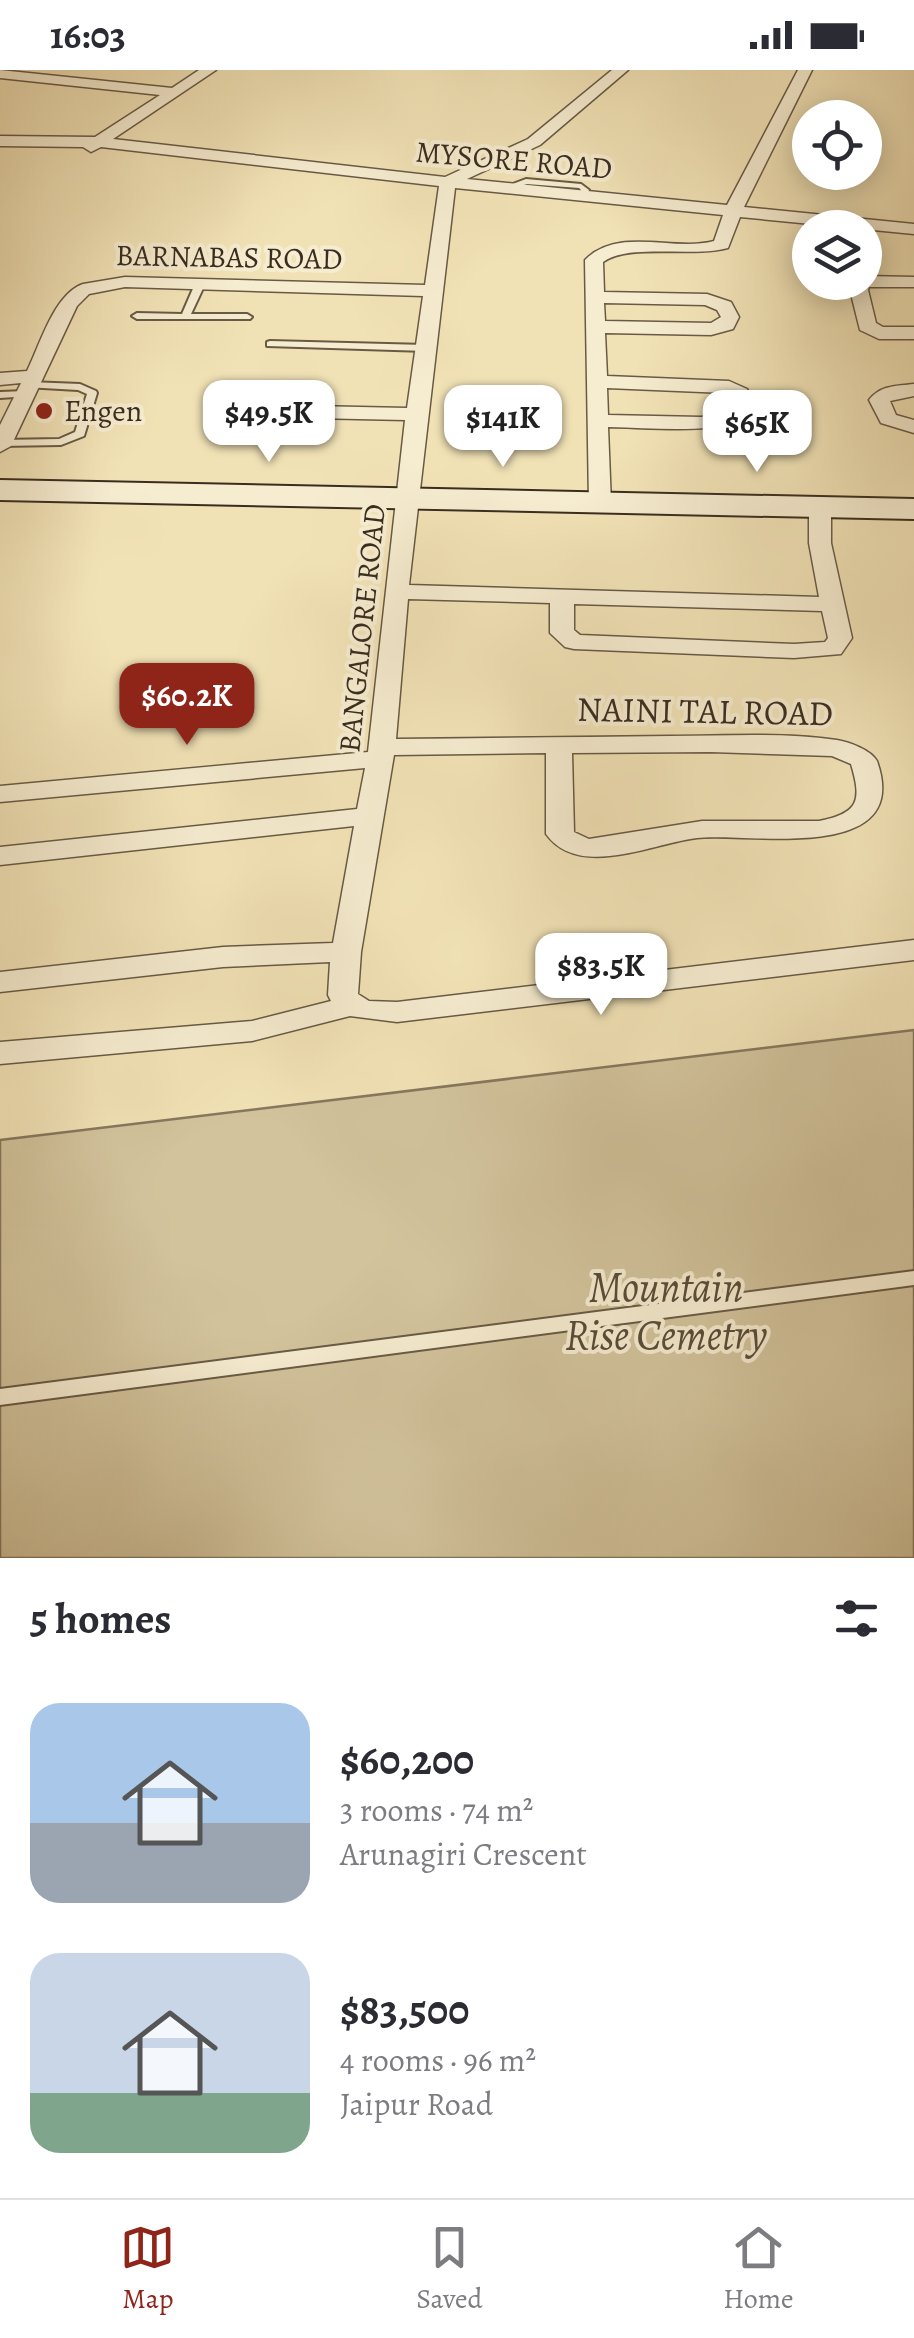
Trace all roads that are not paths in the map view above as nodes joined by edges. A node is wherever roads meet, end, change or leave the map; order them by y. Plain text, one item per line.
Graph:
1 (208, 70) edge
2 (621, 70) edge
3 (805, 70) edge
4 (0, 74) edge
5 (172, 92) junction
6 (0, 141) edge
7 (99, 145) junction
8 (0, 149) edge
9 (448, 182) junction
10 (734, 209) junction
11 (914, 228) edge
12 (882, 282) edge
13 (914, 282) edge
14 (200, 284) junction
15 (434, 291) junction
16 (594, 296) junction
17 (861, 300) edge
18 (136, 316) dead end
19 (184, 317) junction
20 (246, 318) dead end
21 (594, 327) junction
22 (914, 333) edge
23 (270, 344) dead end
24 (426, 348) junction
25 (0, 378) edge
26 (596, 382) junction
27 (30, 385) junction
28 (914, 390) edge
29 (0, 395) edge
30 (265, 411) dead end
31 (416, 414) junction
32 (597, 421) junction
33 (914, 427) edge
34 (1, 444) edge
35 (0, 490) edge
36 (405, 499) junction
37 (600, 504) junction
38 (820, 507) junction
39 (914, 509) edge
40 (396, 592) junction
41 (562, 596) junction
42 (832, 604) junction
43 (559, 744) junction
44 (381, 753) junction
45 (0, 794) edge
46 (370, 816) junction
47 (0, 856) edge
48 (914, 950) edge
49 (346, 952) junction
50 (0, 982) edge
51 (346, 996) junction
52 (0, 1052) edge
53 (914, 1278) edge
54 (0, 1397) edge

1 - 5 street
2 - 9 street
3 - 10 street
4 - 5 street
5 - 7 street
6 - 7 street, MYSORE ROAD
7 - 8 street, MYSORE ROAD
7 - 9 street, MYSORE ROAD
9 - 10 street, MYSORE ROAD
9 - 15 street, BANGALORE ROAD
10 - 11 street, MYSORE ROAD
10 - 16 street
12 - 13 street
14 - 15 street, BARNABAS ROAD
14 - 19 lane
14 - 27 street, BARNABAS ROAD
15 - 24 street, BANGALORE ROAD
16 - 21 street
16 - 21 street
17 - 22 street
18 - 19 lane
19 - 20 lane
21 - 26 street
23 - 24 lane
24 - 31 street, BANGALORE ROAD
25 - 27 street
26 - 32 street
26 - 32 street
27 - 29 lane
27 - 34 street, BARNABAS ROAD
27 - 34 lane
28 - 33 street
30 - 31 street
31 - 36 street, BANGALORE ROAD
32 - 37 street
35 - 36 street
36 - 37 street
36 - 40 street, BANGALORE ROAD
37 - 38 street
38 - 39 street
38 - 42 street
40 - 41 street
40 - 44 street, BANGALORE ROAD
41 - 42 street
41 - 42 street
43 - 43 street, NAINI TAL ROAD
43 - 44 street, NAINI TAL ROAD
44 - 45 street, NAINI TAL ROAD
44 - 46 street, BANGALORE ROAD
46 - 47 street
46 - 49 street, BANGALORE ROAD
48 - 51 street
49 - 50 street
49 - 51 street, BANGALORE ROAD
51 - 52 street
53 - 54 lane

